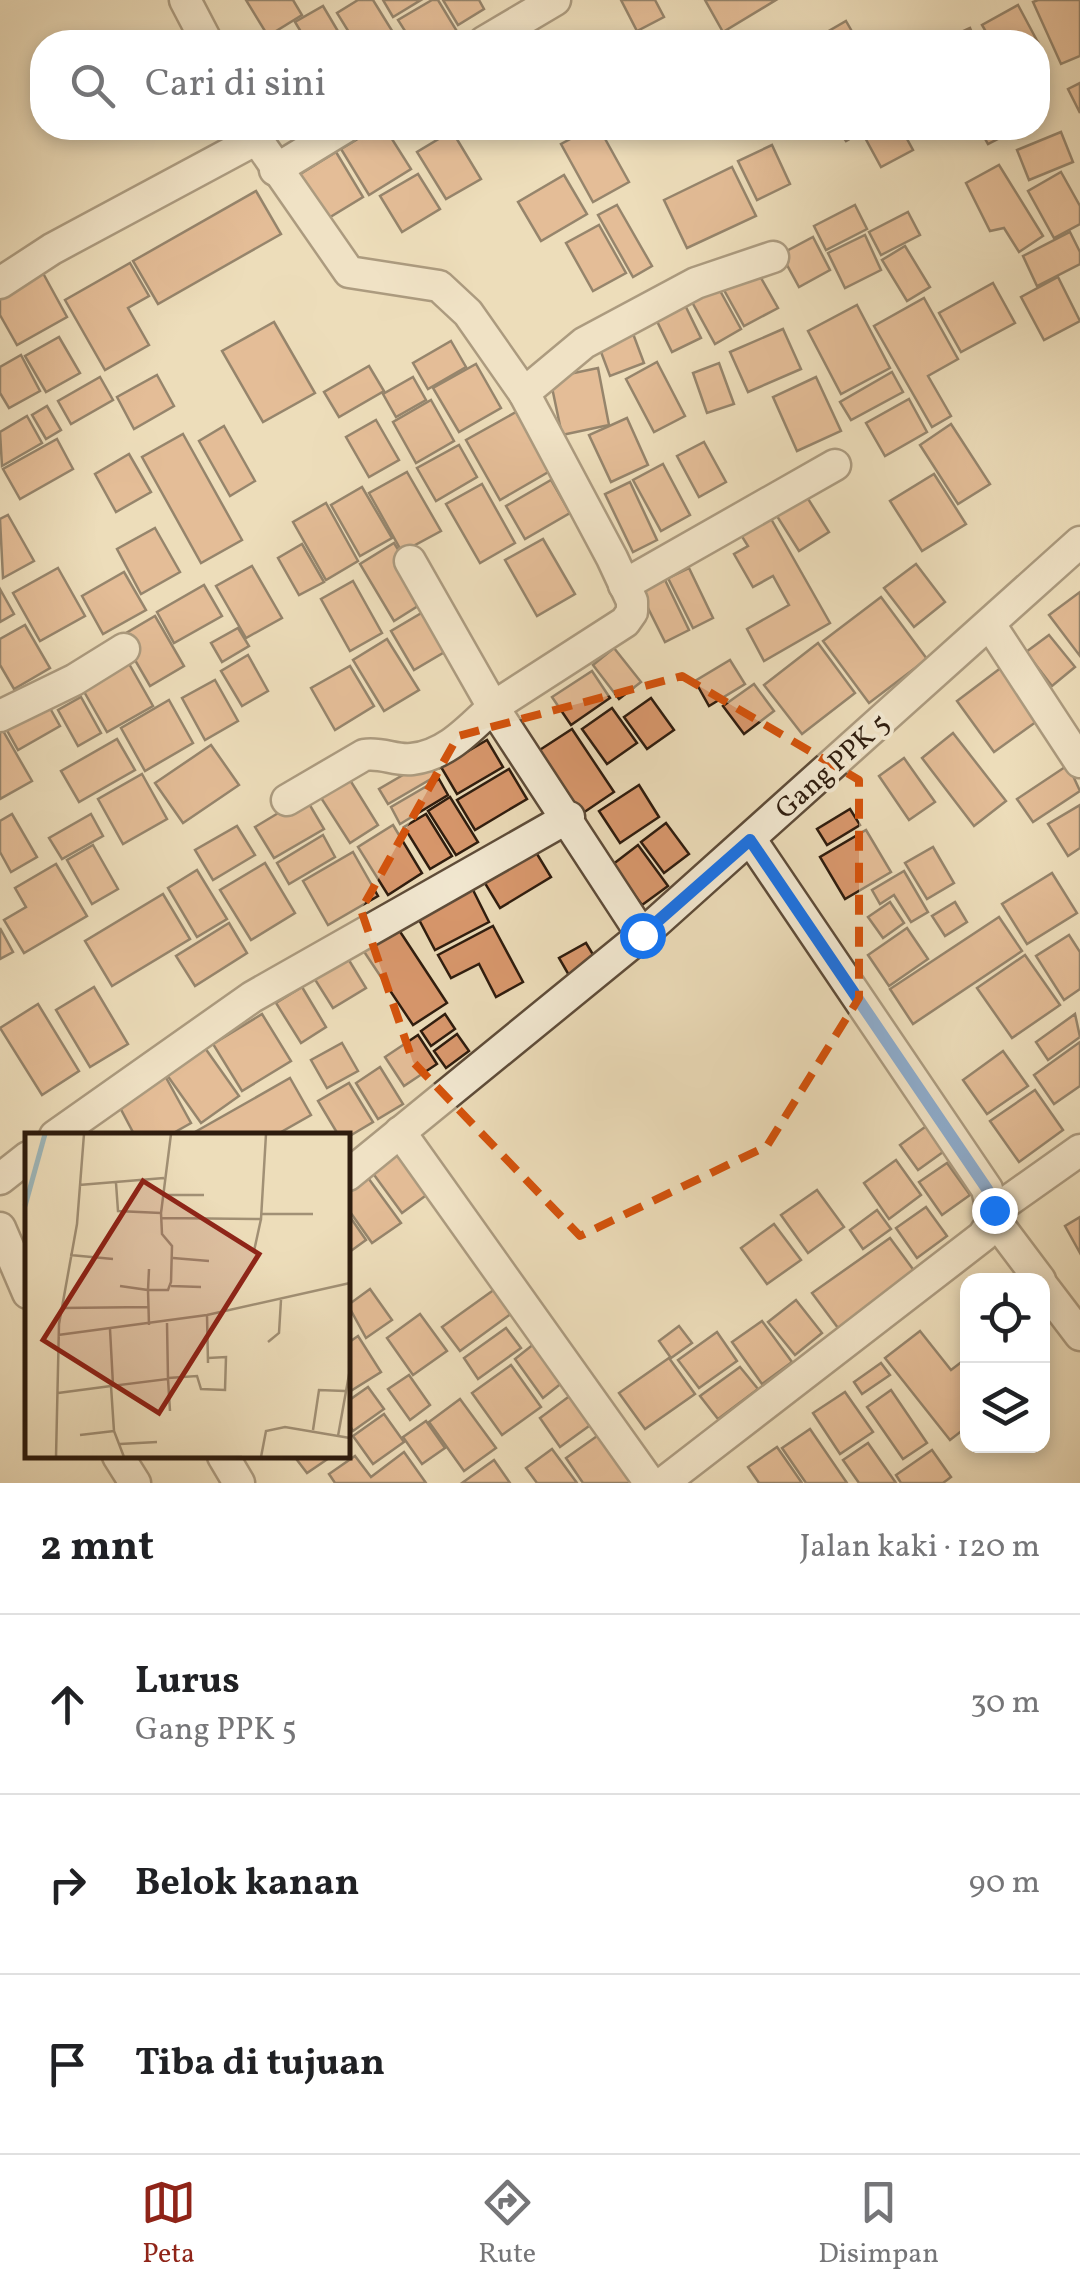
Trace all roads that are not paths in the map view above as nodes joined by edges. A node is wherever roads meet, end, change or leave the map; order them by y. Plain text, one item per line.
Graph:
1 (555, 0) edge
2 (197, 4) edge
3 (204, 30) edge
4 (504, 30) edge
5 (242, 140) edge
6 (256, 140) edge
7 (324, 140) edge
8 (275, 170) junction
9 (773, 257) dead end
10 (0, 282) edge
11 (524, 394) junction
12 (835, 465) dead end
13 (1080, 542) edge
14 (410, 561) dead end
15 (624, 584) junction
16 (991, 626) junction
17 (124, 649) dead end
18 (494, 706) junction
19 (0, 716) edge
20 (1080, 762) edge
21 (287, 800) dead end
22 (569, 817) junction
23 (750, 840) junction
24 (642, 935) junction
25 (400, 1132) junction
26 (59, 1133) edge
27 (1080, 1150) edge
28 (25, 1159) edge
29 (350, 1172) edge
30 (0, 1179) edge
31 (994, 1215) junction
32 (0, 1228) edge
33 (1035, 1273) edge
34 (25, 1286) edge
35 (1050, 1294) edge
36 (1080, 1335) edge
37 (119, 1458) edge
38 (224, 1458) edge
39 (135, 1483) edge
40 (238, 1483) edge
41 (650, 1483) edge
42 (663, 1483) edge

1 - 4 street
2 - 3 street
5 - 10 street
6 - 8 street
7 - 8 street
8 - 11 street
9 - 11 street
11 - 15 street
12 - 15 street
13 - 16 street, Gang PPK 5
14 - 18 street
15 - 18 street
16 - 20 street
16 - 23 street, Gang PPK 5
17 - 19 street
18 - 21 street
18 - 22 street
22 - 24 street
22 - 26 street
23 - 24 street, Gang PPK 5
23 - 31 street
24 - 25 street, Gang PPK 5
25 - 29 street, Gang PPK 5
25 - 41 street
27 - 31 street
28 - 30 street
31 - 33 street
31 - 42 street
32 - 34 street
35 - 36 street
37 - 39 street
38 - 40 street

